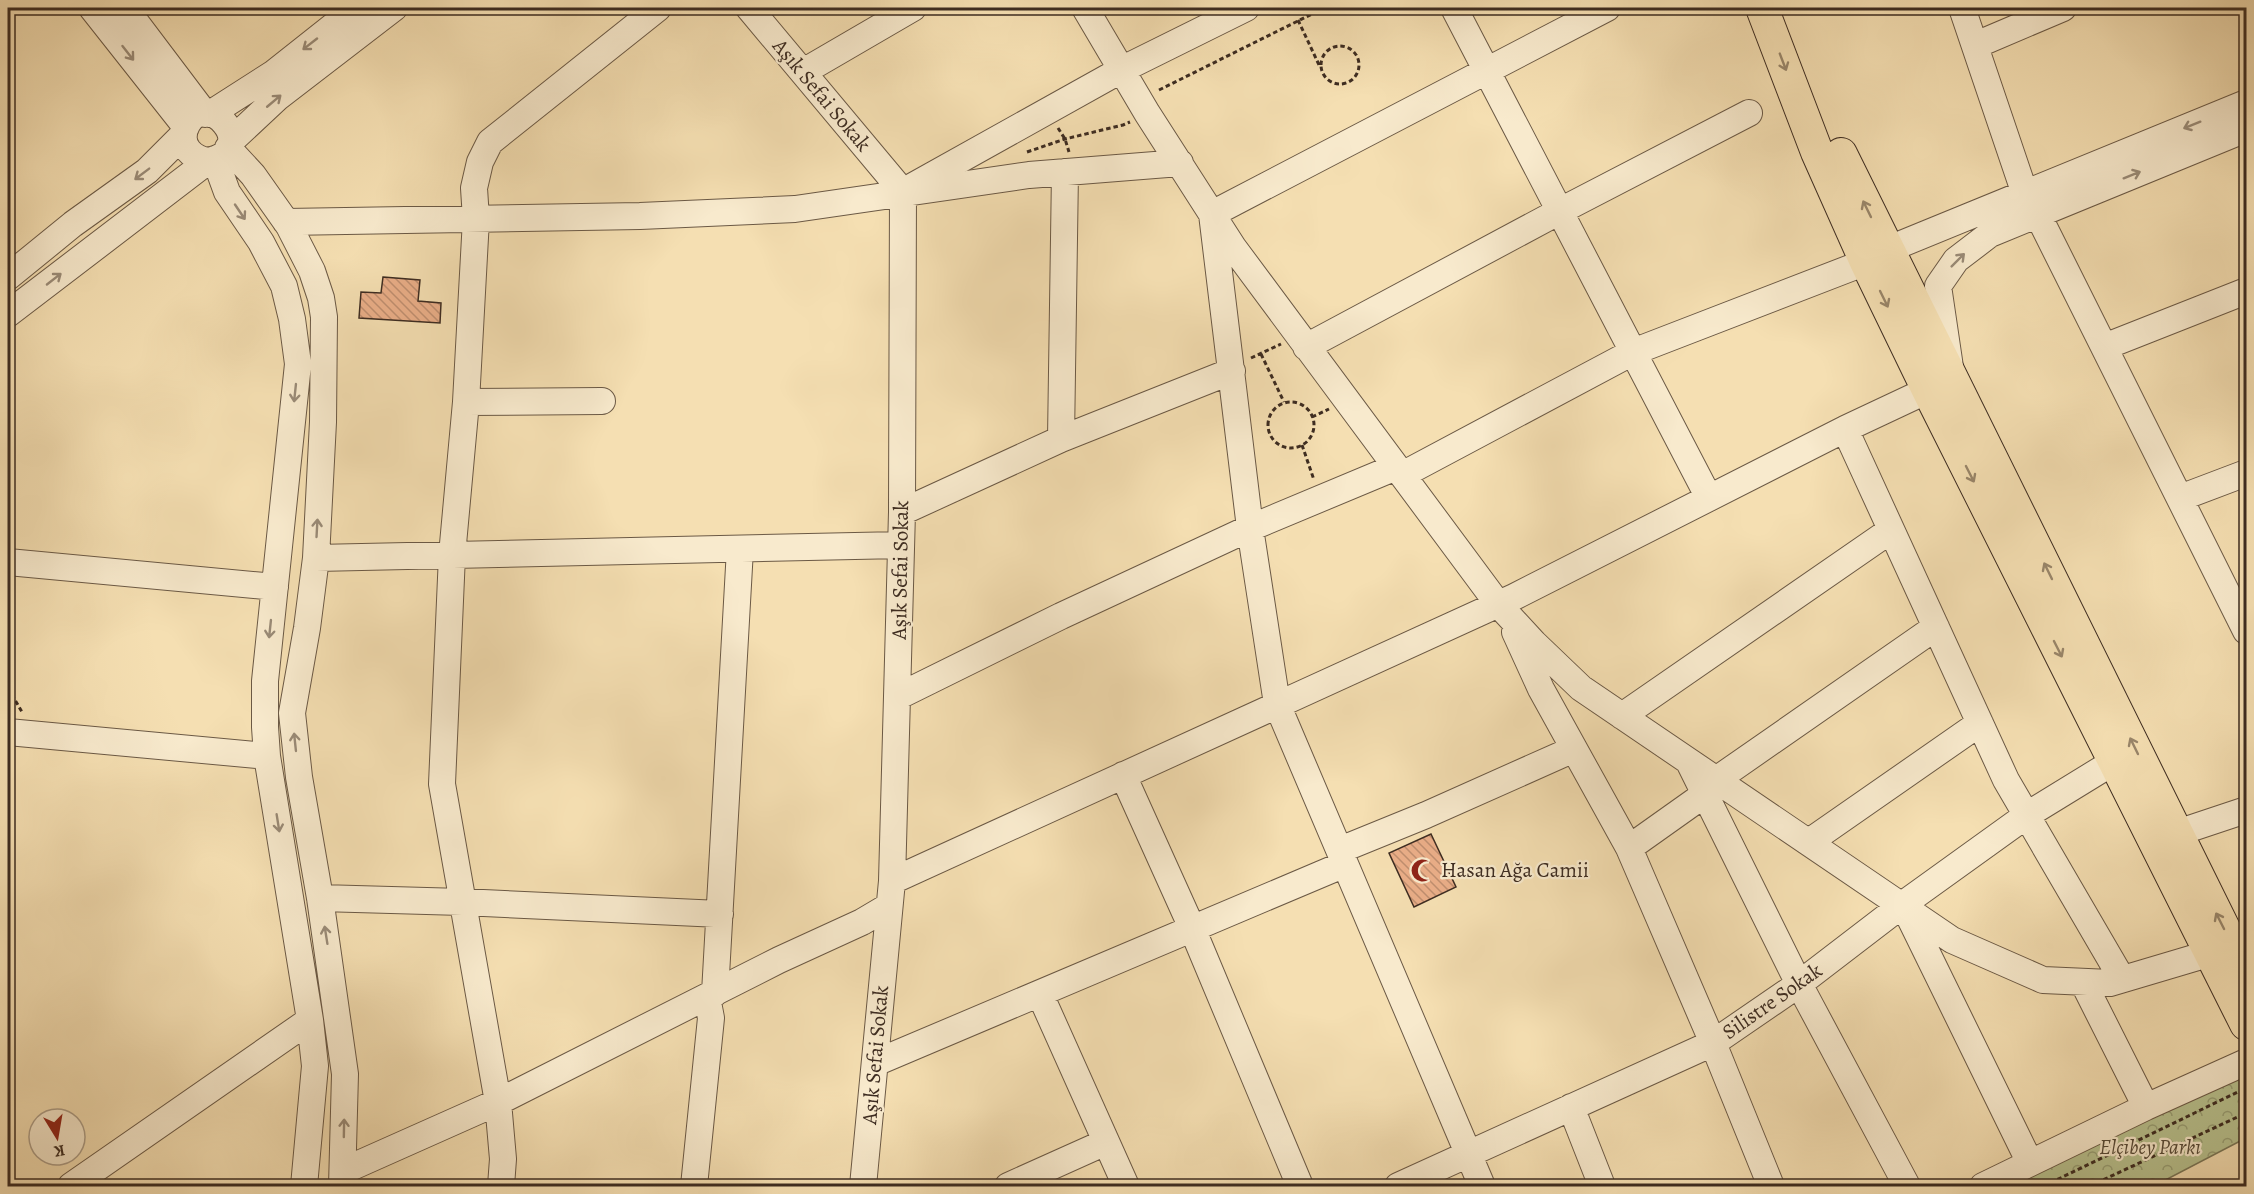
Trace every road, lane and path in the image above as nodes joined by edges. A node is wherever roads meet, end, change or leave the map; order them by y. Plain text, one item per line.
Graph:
1 (92, 8) edge
2 (125, 8) edge
3 (356, 8) edge
4 (394, 8) edge
5 (658, 8) edge
6 (749, 8) edge
7 (913, 8) edge
8 (1085, 8) edge
9 (1246, 8) edge
10 (1324, 8) edge
11 (1454, 8) edge
12 (1607, 8) edge
13 (1762, 8) edge
14 (1786, 8) edge
15 (1962, 8) edge
16 (2063, 8) edge
17 (1298, 20) junction
18 (1976, 45) junction
19 (1321, 68) junction
20 (1121, 70) junction
21 (1487, 71) junction
22 (803, 72) junction
23 (2247, 103) edge
24 (1144, 106) junction
25 (1749, 113) dead end
26 (196, 122) junction
27 (2247, 129) edge
28 (221, 152) junction
29 (1023, 153) dead end
30 (1180, 163) junction
31 (1065, 172) junction
32 (903, 192) junction
33 (2031, 203) junction
34 (1560, 211) junction
35 (1212, 214) junction
36 (476, 219) junction
37 (286, 222) junction
38 (1873, 257) junction
39 (8, 277) edge
40 (2247, 291) edge
41 (8, 314) edge
42 (1302, 341) junction
43 (2104, 346) junction
44 (1633, 352) junction
45 (1261, 354) junction
46 (1231, 369) junction
47 (1939, 382) junction
48 (602, 401) dead end
49 (466, 402) junction
50 (1284, 402) junction
51 (1845, 429) junction
52 (1061, 439) junction
53 (1302, 445) junction
54 (1399, 471) junction
55 (2247, 473) edge
56 (1320, 498) junction
57 (1709, 498) junction
58 (2180, 498) junction
59 (902, 512) junction
60 (1250, 528) junction
61 (1891, 530) junction
62 (900, 545) junction
63 (740, 549) junction
64 (452, 555) junction
65 (316, 558) junction
66 (8, 562) edge
67 (274, 587) junction
68 (1502, 608) junction
69 (1936, 627) junction
70 (2247, 631) edge
71 (897, 697) junction
72 (1277, 704) junction
73 (1622, 716) junction
74 (1980, 723) junction
75 (8, 732) edge
76 (1574, 749) junction
77 (267, 756) junction
78 (2115, 762) junction
79 (1123, 775) junction
80 (1711, 787) junction
81 (2247, 810) edge
82 (2027, 815) junction
83 (2176, 833) junction
84 (1809, 842) junction
85 (1629, 848) junction
86 (1342, 857) junction
87 (890, 893) junction
88 (320, 898) junction
89 (462, 902) junction
90 (1903, 905) junction
91 (720, 914) junction
92 (1192, 928) junction
93 (2211, 953) junction
94 (2247, 973) edge
95 (2122, 979) junction
96 (2083, 982) junction
97 (1799, 984) junction
98 (1040, 994) junction
99 (711, 995) junction
100 (310, 1020) junction
101 (2247, 1024) edge
102 (1713, 1043) junction
103 (2247, 1062) edge
104 (875, 1063) junction
105 (2247, 1088) edge
106 (498, 1102) junction
107 (1571, 1107) junction
108 (2146, 1107) junction
109 (2247, 1113) edge
110 (1106, 1142) junction
111 (1469, 1154) junction
112 (2030, 1163) junction
113 (343, 1179) edge
114 (71, 1186) edge
115 (304, 1186) edge
116 (501, 1186) edge
117 (694, 1186) edge
118 (863, 1186) edge
119 (1008, 1186) edge
120 (1126, 1186) edge
121 (1300, 1186) edge
122 (1398, 1186) edge
123 (1482, 1186) edge
124 (1602, 1186) edge
125 (1771, 1186) edge
126 (1907, 1186) edge
127 (1983, 1186) edge
128 (2043, 1186) edge
129 (2090, 1186) edge

1 -> 26 street
2 - 26 street
3 -> 26 street
28 -> 4 street
5 - 36 street
6 - 22 street, Aşık Sefai Sokak
7 - 22 street
8 - 20 street
9 - 20 street
10 - 17 path
11 - 21 street
12 - 21 street
13 -> 38 main road
38 -> 14 main road
15 - 18 street
16 - 18 street
17 - 19 path
17 - 24 path
18 - 33 street
19 - 19 path
20 - 24 street
20 - 32 street
21 - 34 street
21 - 35 street
22 - 32 street, Aşık Sefai Sokak
23 -> 33 street
24 - 29 path
24 - 30 street
25 - 34 street
26 - 28 street
26 - 28 street
26 -> 39 street
33 -> 27 street
28 - 37 street
41 -> 28 street
28 -> 67 street
30 - 31 street
30 - 35 street
31 - 32 street
31 - 52 street
32 - 36 street
32 - 59 street, Aşık Sefai Sokak
33 - 38 street
33 - 43 street
47 -> 33 street
34 - 42 street
34 - 44 street
35 - 42 street
35 - 46 street
36 - 37 street
36 - 49 street
65 -> 37 street
38 - 44 street
38 - 47 main road
40 - 43 street
42 - 45 path
42 - 54 street
43 - 58 street
44 - 54 street
44 - 57 street
45 - 46 path
45 - 50 path
46 - 52 street
46 - 60 street
47 - 51 street
47 -> 78 main road
83 -> 47 main road
48 - 49 street
49 - 64 street
50 - 53 path
50 - 53 path
51 - 57 street
51 - 61 street
52 - 59 street
53 - 56 path
54 - 56 street
54 - 68 street
55 - 58 street
56 - 60 street
57 - 68 street
58 - 70 street
59 - 62 street, Aşık Sefai Sokak
60 - 71 street
60 - 72 street
61 - 69 street
61 - 73 street
62 - 63 street
62 - 71 street, Aşık Sefai Sokak
63 - 64 street
63 - 91 street
64 - 65 street
64 - 89 street
88 -> 65 street
66 - 67 street
67 -> 77 street
68 - 72 street
68 - 73 street
68 - 76 street
69 - 74 street
69 - 80 street
71 - 87 street, Aşık Sefai Sokak
72 - 79 street
72 - 86 street
73 - 80 street
74 - 82 street
74 - 84 street
75 - 77 street
76 - 85 street
76 - 86 street
77 -> 100 street
78 - 82 street, Silistre Sokak
78 - 93 main road
79 - 87 street
79 - 92 street
80 - 84 street
80 - 85 street
80 - 97 street
81 - 83 street
82 - 90 street, Silistre Sokak
82 - 95 street
94 -> 83 main road
84 - 90 street
85 - 102 street
86 - 92 street
86 - 111 street
87 - 99 street
87 - 104 street, Aşık Sefai Sokak
88 - 89 street
113 -> 88 street
89 - 91 street
89 - 106 street
90 - 96 street
90 - 97 street, Silistre Sokak
90 - 112 street
91 - 99 street
92 - 98 street
92 - 121 street
93 - 95 street
93 - 101 main road
95 - 96 street
96 - 108 street
97 - 102 street, Silistre Sokak
97 - 126 street
98 - 104 street
98 - 110 street
99 - 106 street
99 - 117 street
100 - 114 street
100 - 115 street
102 - 107 street, Silistre Sokak
102 - 125 street
103 - 108 street
104 - 118 street, Aşık Sefai Sokak
105 - 128 path
106 - 113 street
106 - 116 street
107 - 111 street, Silistre Sokak
107 - 124 street
108 - 112 street
109 - 129 path
110 - 119 street
110 - 120 street
111 - 122 street, Silistre Sokak
111 - 123 street
112 - 127 street

